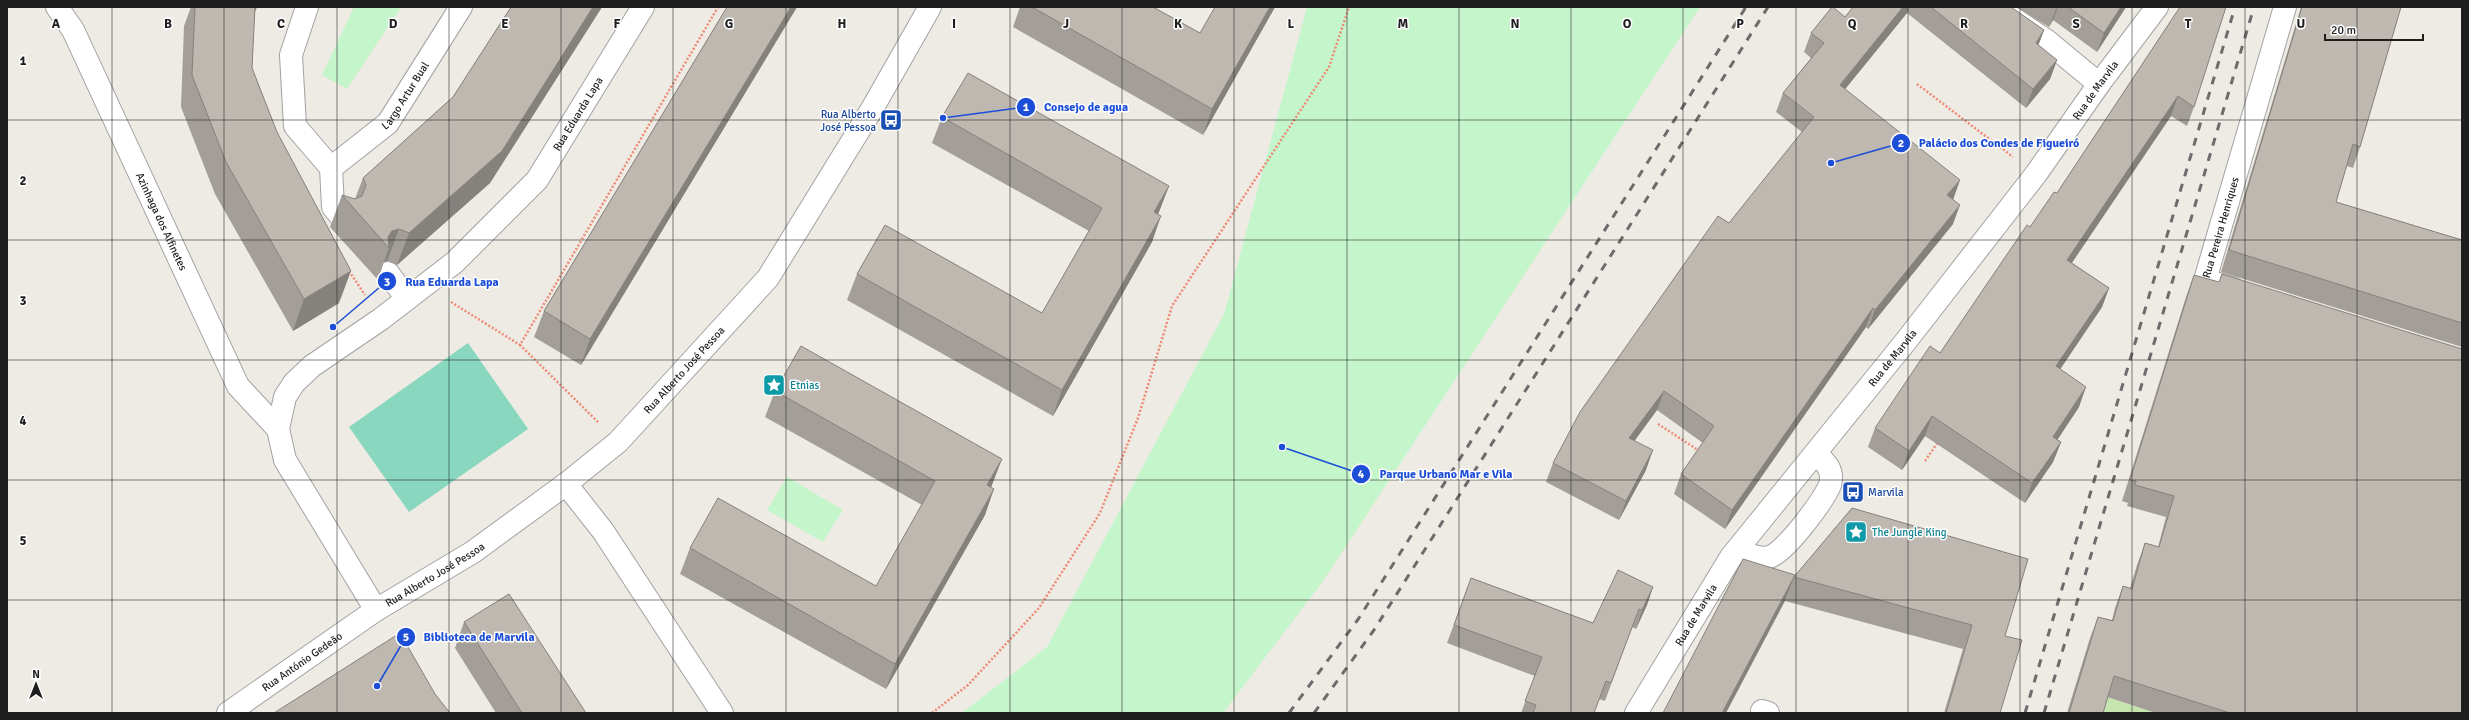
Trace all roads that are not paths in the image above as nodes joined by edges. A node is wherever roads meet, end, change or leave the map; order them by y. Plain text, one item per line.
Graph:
1 (57, 7) edge
2 (307, 7) edge
3 (461, 7) edge
4 (644, 7) edge
5 (930, 7) edge
6 (1996, 7) edge
7 (2157, 7) edge
8 (2285, 7) edge
9 (2099, 84) junction
10 (331, 168) junction
11 (342, 218) dead end
12 (388, 273) edge
13 (2250, 294) edge
14 (407, 298) junction
15 (278, 429) junction
16 (1816, 453) junction
17 (566, 484) junction
18 (1736, 550) junction
19 (376, 610) junction
20 (228, 713) edge
21 (722, 713) edge
22 (1636, 713) edge

1 - 15 street, Azinhaga dos Alfinetes
2 - 10 street
3 - 10 street, Largo Artur Bual
4 - 14 street, Rua Eduarda Lapa
5 - 17 street, Rua Alberto José Pessoa
6 - 9 street
7 - 9 street, Rua de Marvila
8 - 13 street, Rua Pereira Henriques
9 - 16 street, Rua de Marvila
10 - 11 street
12 - 14 street
14 - 15 street, Rua Eduarda Lapa
15 - 19 street, Rua Eduarda Lapa
16 - 18 street, Rua de Marvila
16 - 18 street
17 - 19 street, Rua Alberto José Pessoa
17 - 21 street
18 - 22 street, Rua de Marvila
19 - 20 street, Rua António Gedeão

